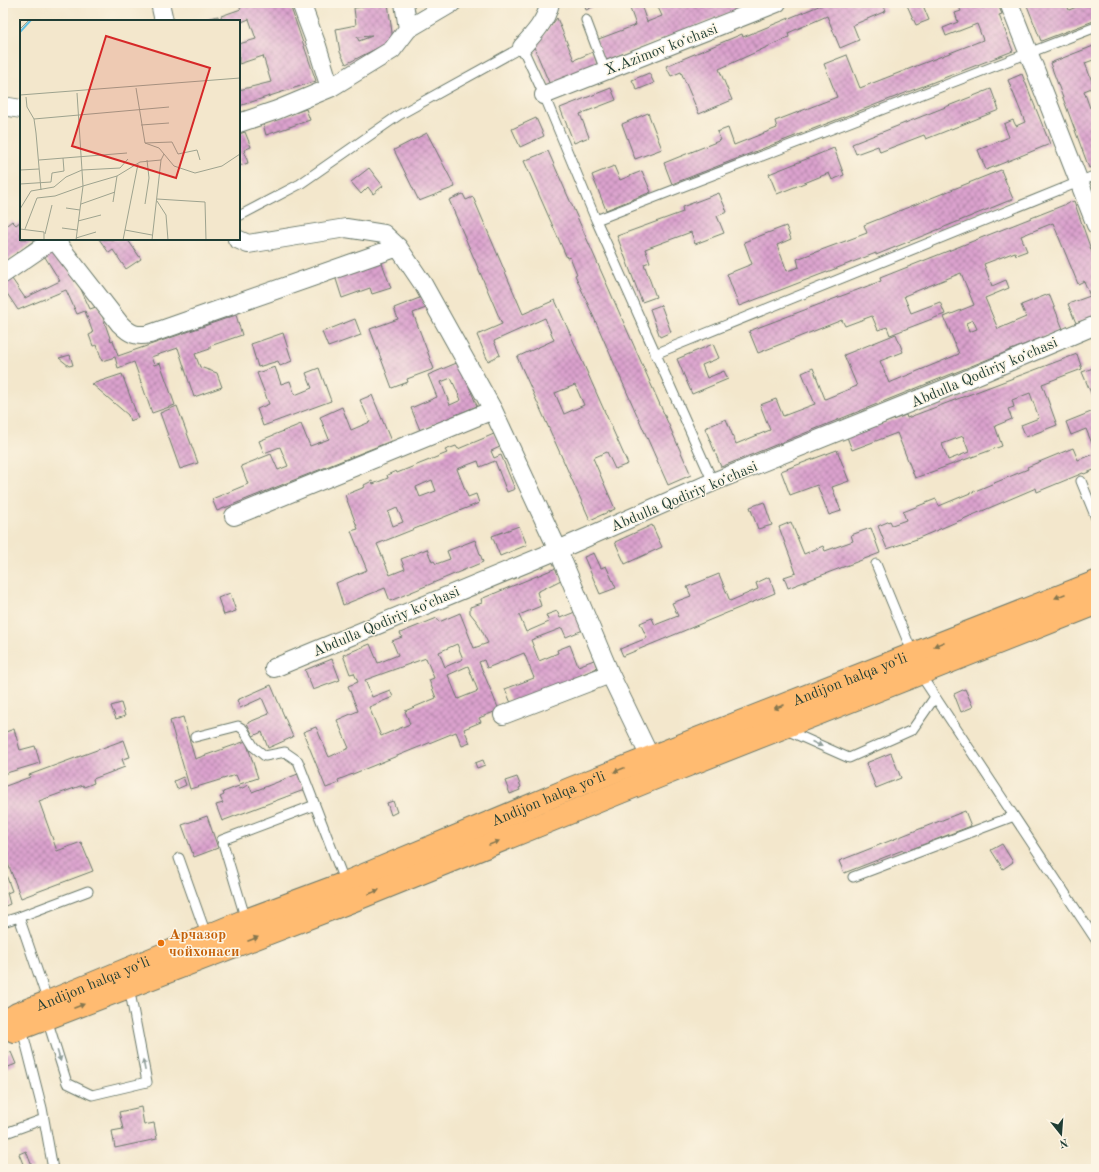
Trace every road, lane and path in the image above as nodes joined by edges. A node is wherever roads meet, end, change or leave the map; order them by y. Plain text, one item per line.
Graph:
1 (160, 3) edge
2 (301, 3) edge
3 (404, 3) edge
4 (452, 3) edge
5 (550, 3) edge
6 (777, 3) edge
7 (1009, 3) edge
8 (164, 20) edge
9 (586, 20) dead end
10 (1096, 27) edge
11 (408, 29) junction
12 (522, 47) junction
13 (1029, 53) junction
14 (606, 70) junction
15 (330, 88) junction
16 (544, 95) junction
17 (3, 106) edge
18 (20, 109) edge
19 (240, 123) edge
20 (1096, 175) edge
21 (1079, 182) junction
22 (240, 215) edge
23 (596, 220) junction
24 (1096, 225) edge
25 (53, 240) edge
26 (55, 240) edge
27 (239, 240) edge
28 (398, 247) junction
29 (3, 274) edge
30 (1096, 325) edge
31 (655, 354) junction
32 (493, 410) junction
33 (1081, 481) dead end
34 (713, 482) junction
35 (234, 516) dead end
36 (1096, 518) edge
37 (558, 550) junction
38 (876, 564) dead end
39 (1096, 582) edge
40 (1096, 604) edge
41 (916, 664) junction
42 (274, 668) dead end
43 (610, 674) junction
44 (935, 697) junction
45 (503, 715) dead end
46 (781, 728) junction
47 (195, 737) dead end
48 (650, 757) junction
49 (315, 805) junction
50 (1014, 816) junction
51 (179, 858) dead end
52 (853, 877) dead end
53 (345, 883) junction
54 (88, 891) dead end
55 (19, 917) junction
56 (246, 920) junction
57 (3, 922) edge
58 (207, 936) junction
59 (1096, 940) edge
60 (129, 987) junction
61 (48, 1010) junction
62 (9, 1029) edge
63 (44, 1119) junction
64 (3, 1134) edge
65 (53, 1169) edge

1 - 8 street
2 - 15 street
3 - 11 street
4 - 11 street
5 - 12 street
6 - 14 street, X.Azimov koʻchasi
7 - 13 street
9 - 14 lane
10 - 13 lane
11 - 15 street
12 - 16 lane
12 - 22 lane
13 - 21 street
13 - 23 lane
14 - 16 street, X.Azimov koʻchasi
15 - 19 street
16 - 23 lane
17 - 18 street
20 - 21 lane
21 - 24 street
21 - 31 lane
23 - 31 lane
25 - 29 street
26 - 28 street
27 - 28 street
28 - 32 street
30 - 34 street, Abdulla Qodiriy koʻchasi
31 - 34 lane
32 - 35 street
32 - 37 street
33 - 36 lane
34 - 37 street, Abdulla Qodiriy koʻchasi
37 - 42 street, Abdulla Qodiriy koʻchasi
37 - 43 street
38 - 41 lane
39 -> 41 highway, Andijon halqa yo‘li
40 - 41 highway, Andijon halqa yo‘li
41 - 44 lane
41 - 46 highway, Andijon halqa yo‘li
41 -> 48 highway, Andijon halqa yo‘li
43 - 45 street
43 - 48 street
46 -> 44 lane
44 - 50 lane
60 -> 46 highway, Andijon halqa yo‘li
47 - 49 lane
48 -> 53 highway, Andijon halqa yo‘li
49 - 53 lane
49 - 56 lane
50 - 52 lane
50 - 59 lane
51 - 58 lane
53 - 56 highway, Andijon halqa yo‘li
54 - 55 lane
55 - 57 lane
55 - 61 lane
56 - 58 highway, Andijon halqa yo‘li
58 - 61 highway, Andijon halqa yo‘li
61 -> 60 highway, Andijon halqa yo‘li
61 -> 60 lane
61 - 62 highway, Andijon halqa yo‘li
62 - 63 lane
63 - 64 lane
63 - 65 lane

